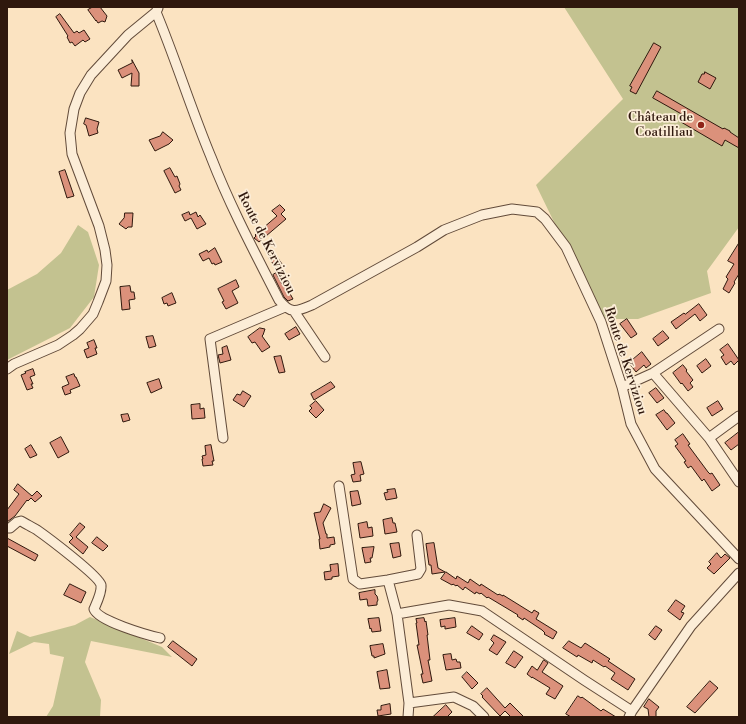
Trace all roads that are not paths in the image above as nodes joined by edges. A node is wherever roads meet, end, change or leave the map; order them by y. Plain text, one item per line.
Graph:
1 (157, 10) edge
2 (285, 307) junction
3 (294, 311) junction
4 (719, 329) dead end
5 (325, 357) dead end
6 (7, 369) edge
7 (654, 373) junction
8 (622, 387) junction
9 (739, 416) edge
10 (223, 438) dead end
11 (709, 438) junction
12 (739, 482) edge
13 (339, 486) dead end
14 (7, 528) edge
15 (417, 535) dead end
16 (739, 559) edge
17 (739, 573) edge
18 (388, 580) junction
19 (397, 614) junction
20 (160, 638) dead end
21 (410, 703) junction
22 (631, 714) edge
23 (408, 717) edge
24 (484, 717) edge

1 - 2 street, Route de Kerviziou
1 - 6 street, Route de Kerviziou
2 - 3 street, Route de Kerviziou
2 - 10 street
3 - 5 street
3 - 8 street, Route de Kerviziou
4 - 7 street
7 - 8 street
7 - 11 street
8 - 16 street, Route de Kerviziou
9 - 11 street
11 - 12 street
13 - 18 street
14 - 20 street
15 - 18 street
17 - 22 street
18 - 19 street
19 - 21 street
19 - 22 street
21 - 23 street
21 - 24 street

